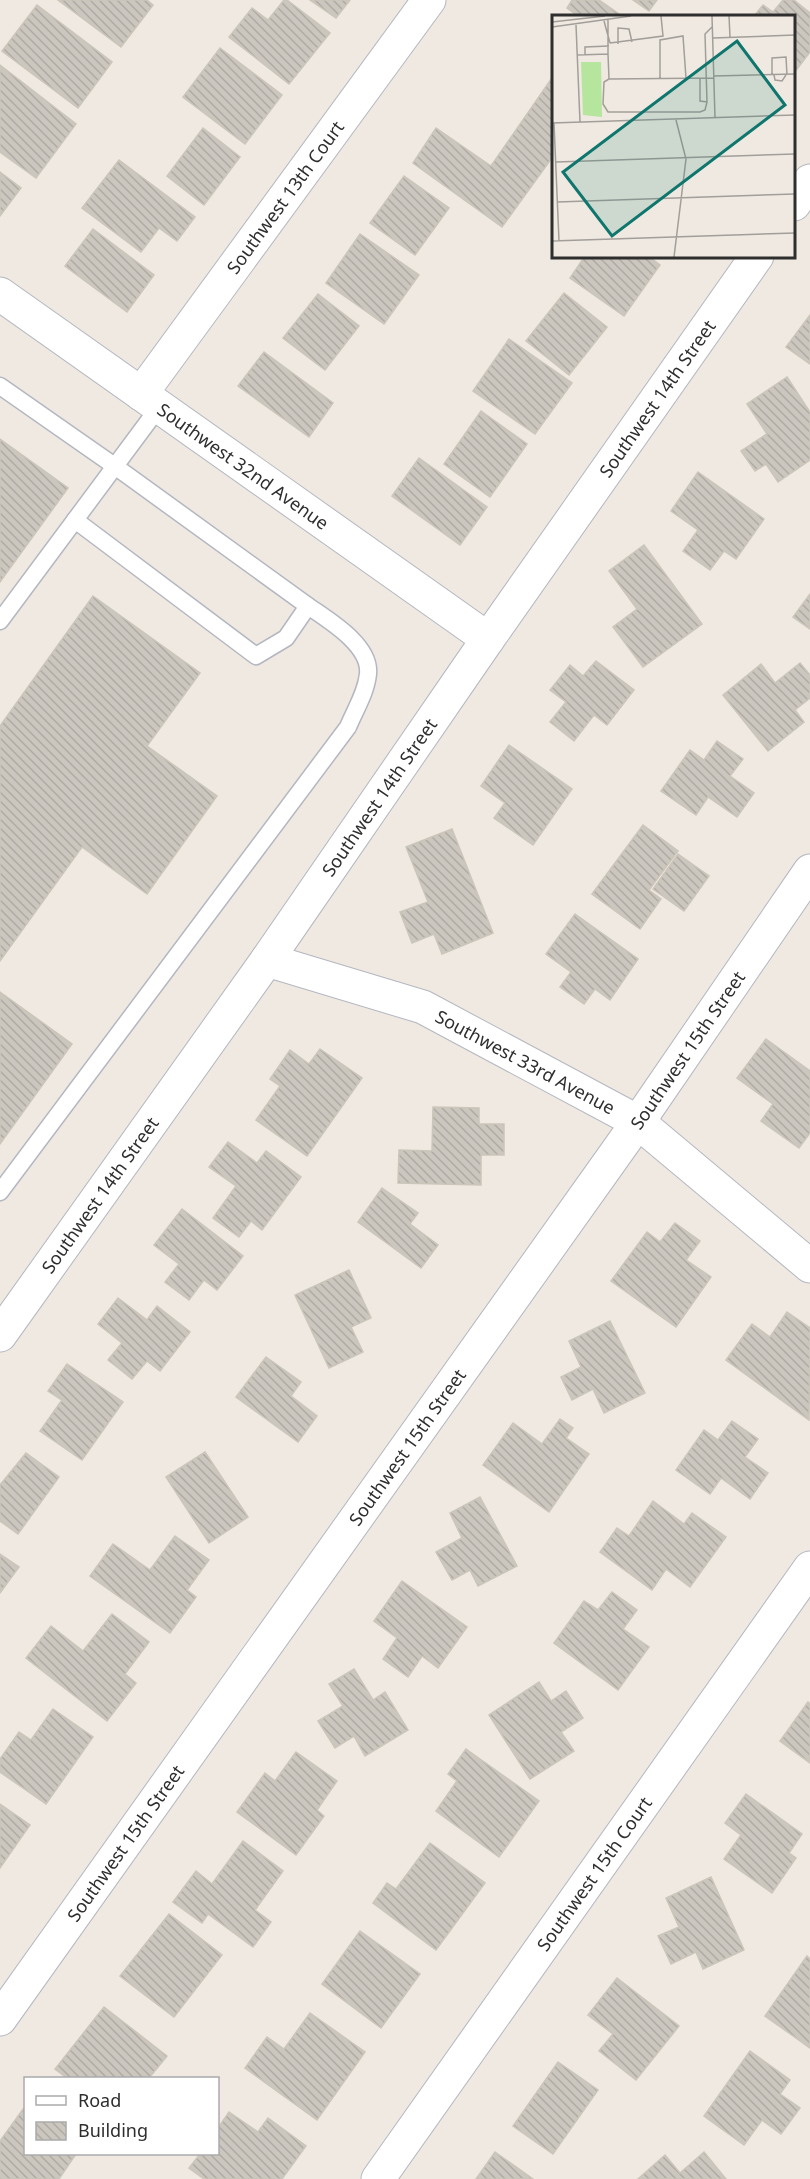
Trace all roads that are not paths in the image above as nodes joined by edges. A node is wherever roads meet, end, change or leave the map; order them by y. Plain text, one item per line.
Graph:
1 (429, 0) edge
2 (810, 181) edge
3 (795, 203) edge
4 (756, 258) edge
5 (0, 294) edge
6 (0, 386) edge
7 (150, 400) junction
8 (116, 467) junction
9 (75, 520) junction
10 (308, 606) junction
11 (0, 621) edge
12 (488, 639) junction
13 (810, 871) edge
14 (267, 960) junction
15 (638, 1122) junction
16 (0, 1192) edge
17 (810, 1266) edge
18 (0, 1335) edge
19 (810, 1568) edge
20 (0, 2019) edge
21 (378, 2179) edge

1 - 7 street, Southwest 13th Court
2 - 3 street
4 - 12 street, Southwest 14th Street
5 - 7 street, Southwest 32nd Avenue
6 - 8 lane
7 - 8 lane
7 - 12 street, Southwest 32nd Avenue
8 - 9 lane
8 - 10 lane
9 - 10 lane
9 - 11 lane
10 - 16 lane
12 - 14 street, Southwest 14th Street
13 - 15 street, Southwest 15th Street
14 - 15 street, Southwest 33rd Avenue
14 - 18 street, Southwest 14th Street
15 - 17 street, Southwest 33rd Avenue
15 - 20 street, Southwest 15th Street
19 - 21 street, Southwest 15th Court

